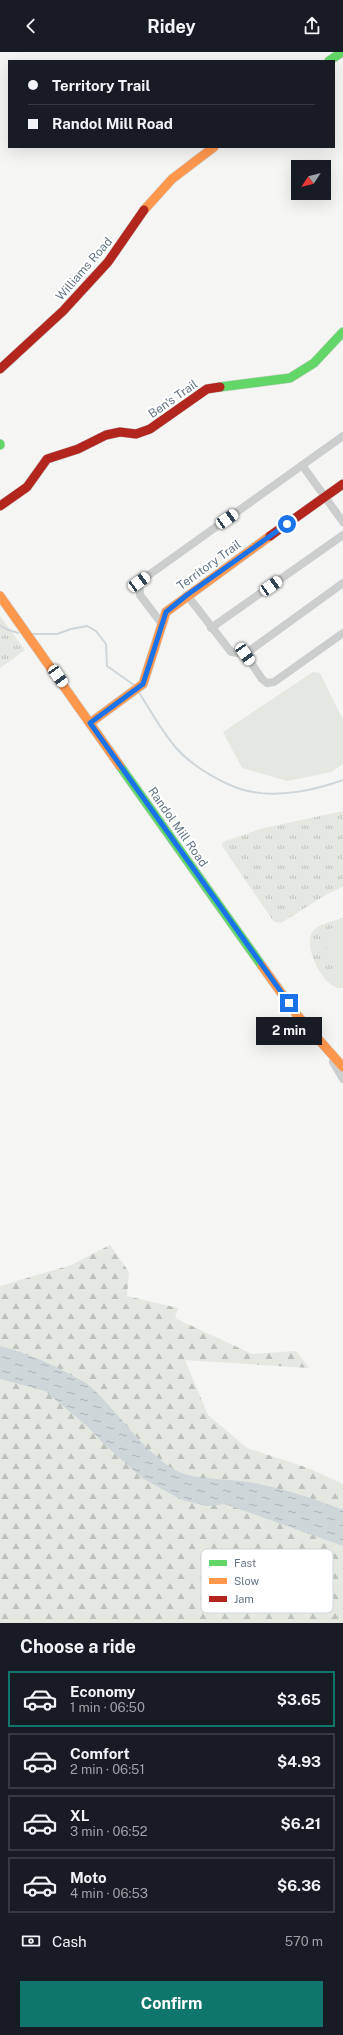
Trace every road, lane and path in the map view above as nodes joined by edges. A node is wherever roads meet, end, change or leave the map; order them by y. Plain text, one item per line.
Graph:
1 (342, 52) edge
2 (331, 60) edge
3 (213, 148) edge
4 (343, 332) edge
5 (0, 369) edge
6 (343, 436) edge
7 (302, 465) junction
8 (343, 484) edge
9 (325, 497) junction
10 (0, 506) edge
11 (343, 522) edge
12 (343, 535) edge
13 (343, 584) edge
14 (187, 595) junction
15 (0, 596) edge
16 (162, 624) junction
17 (211, 628) junction
18 (343, 633) edge
19 (245, 654) junction
20 (90, 723) junction
21 (328, 1052) junction
22 (343, 1066) edge
23 (343, 1079) edge

1 - 2 street
3 - 5 street, Williams Road
4 - 10 street, Ben's Trail
6 - 7 street
7 - 9 street
7 - 16 street
8 - 9 street, Territory Trail
9 - 11 street
9 - 14 street, Territory Trail
12 - 17 street
13 - 19 street
14 - 16 street, Territory Trail
14 - 17 street
15 - 20 street, Randol Mill Road
16 - 20 street, Territory Trail
17 - 19 street
18 - 19 street
20 - 21 street, Randol Mill Road
21 - 22 street, Randol Mill Road
21 - 23 street

